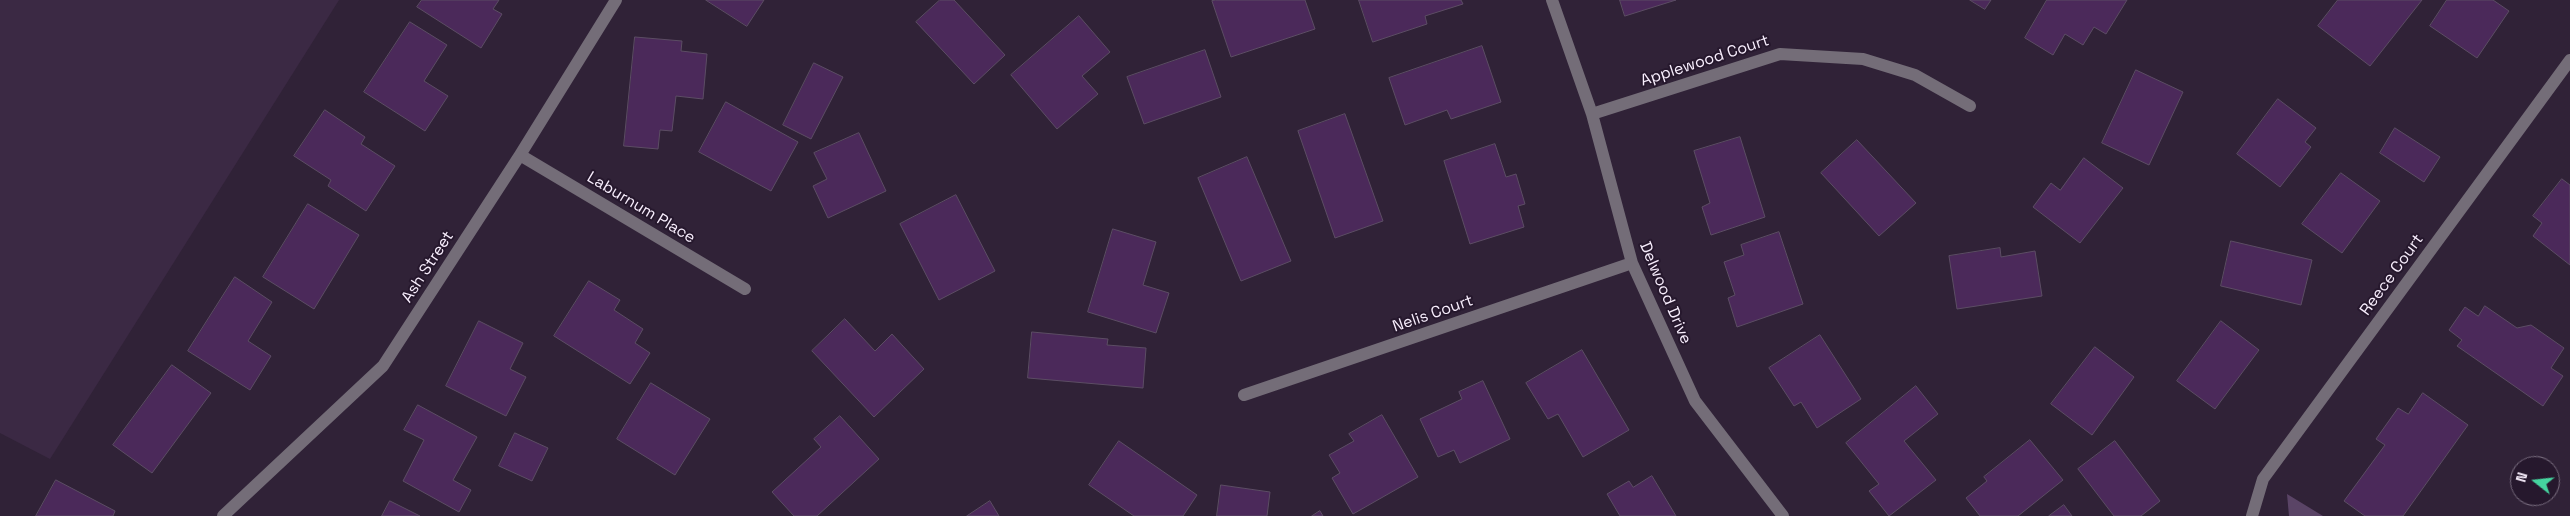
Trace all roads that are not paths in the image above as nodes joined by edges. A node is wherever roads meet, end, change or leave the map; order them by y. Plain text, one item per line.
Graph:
1 (616, 0) edge
2 (1552, 0) edge
3 (2570, 60) edge
4 (1970, 106) dead end
5 (1592, 114) junction
6 (520, 155) junction
7 (1632, 263) junction
8 (745, 289) dead end
9 (1244, 395) dead end
10 (223, 516) edge
11 (1783, 516) edge
12 (2252, 516) edge

1 - 6 street, Ash Street
2 - 5 street, Delwood Drive
3 - 12 street, Reece Court
4 - 5 street, Applewood Court
5 - 7 street, Delwood Drive
6 - 8 street, Laburnum Place
6 - 10 street, Ash Street
7 - 9 street, Nelis Court
7 - 11 street, Delwood Drive

